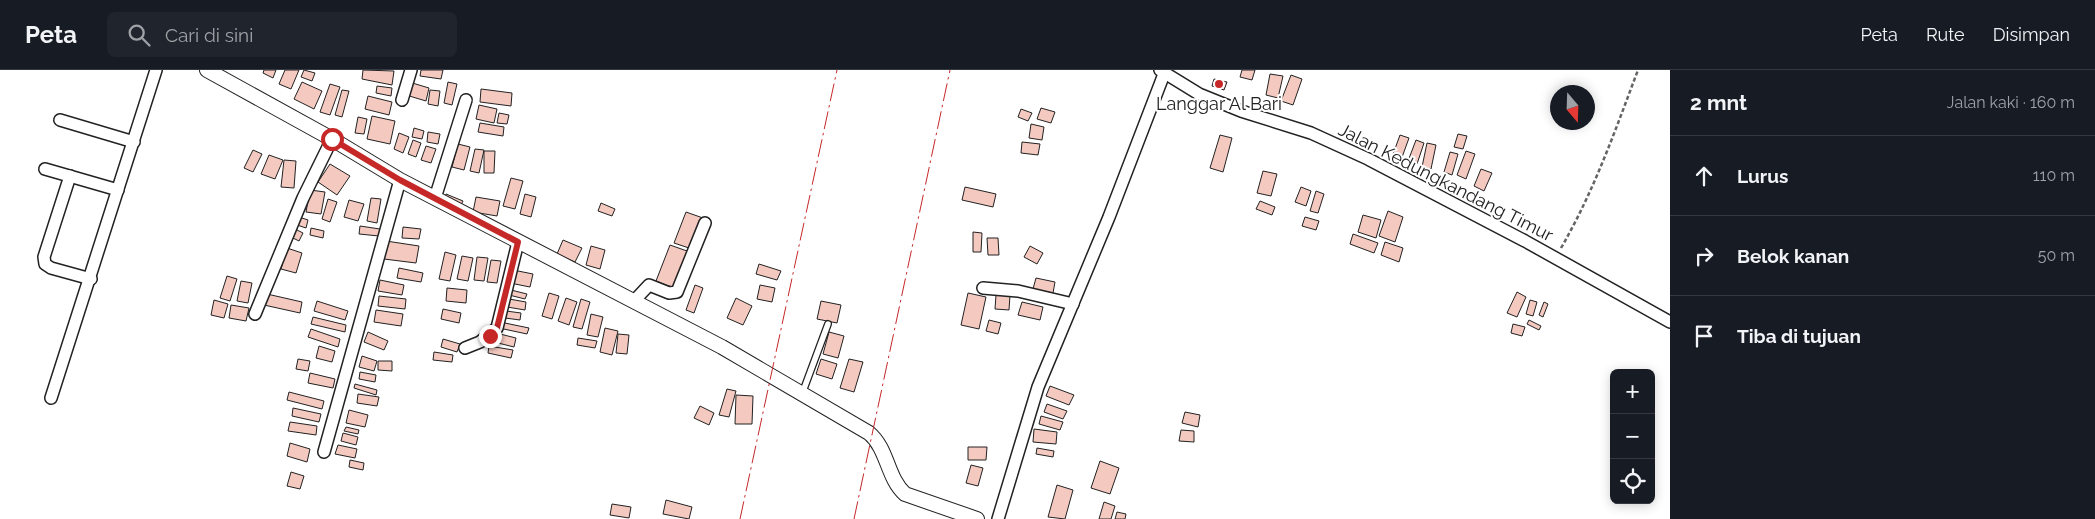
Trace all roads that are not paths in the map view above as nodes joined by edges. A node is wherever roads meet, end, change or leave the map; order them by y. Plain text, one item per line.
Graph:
1 (156, 70) edge
2 (207, 70) edge
3 (411, 70) edge
4 (1162, 72) edge
5 (402, 100) dead end
6 (466, 100) dead end
7 (60, 120) dead end
8 (332, 139) junction
9 (134, 142) junction
10 (46, 169) dead end
11 (70, 176) junction
12 (400, 180) junction
13 (118, 190) junction
14 (435, 198) junction
15 (705, 223) dead end
16 (518, 242) junction
17 (91, 279) junction
18 (983, 288) dead end
19 (634, 301) junction
20 (1073, 304) junction
21 (255, 314) dead end
22 (1670, 322) edge
23 (828, 324) dead end
24 (465, 348) dead end
25 (802, 394) junction
26 (52, 398) dead end
27 (324, 452) dead end
28 (977, 519) edge
29 (998, 519) edge

1 - 9 street
2 - 8 street
3 - 5 street
4 - 20 street
4 - 22 street, Jalan Kedungkandang Timur
6 - 14 street
7 - 9 street
8 - 12 street
8 - 21 street
9 - 13 street
10 - 11 street
11 - 13 street
11 - 17 street
12 - 14 street
12 - 27 street
13 - 17 street
14 - 16 street
15 - 19 street
16 - 19 street
16 - 24 street
17 - 26 street
18 - 20 street
19 - 25 street
20 - 29 street
23 - 25 lane
25 - 28 street

